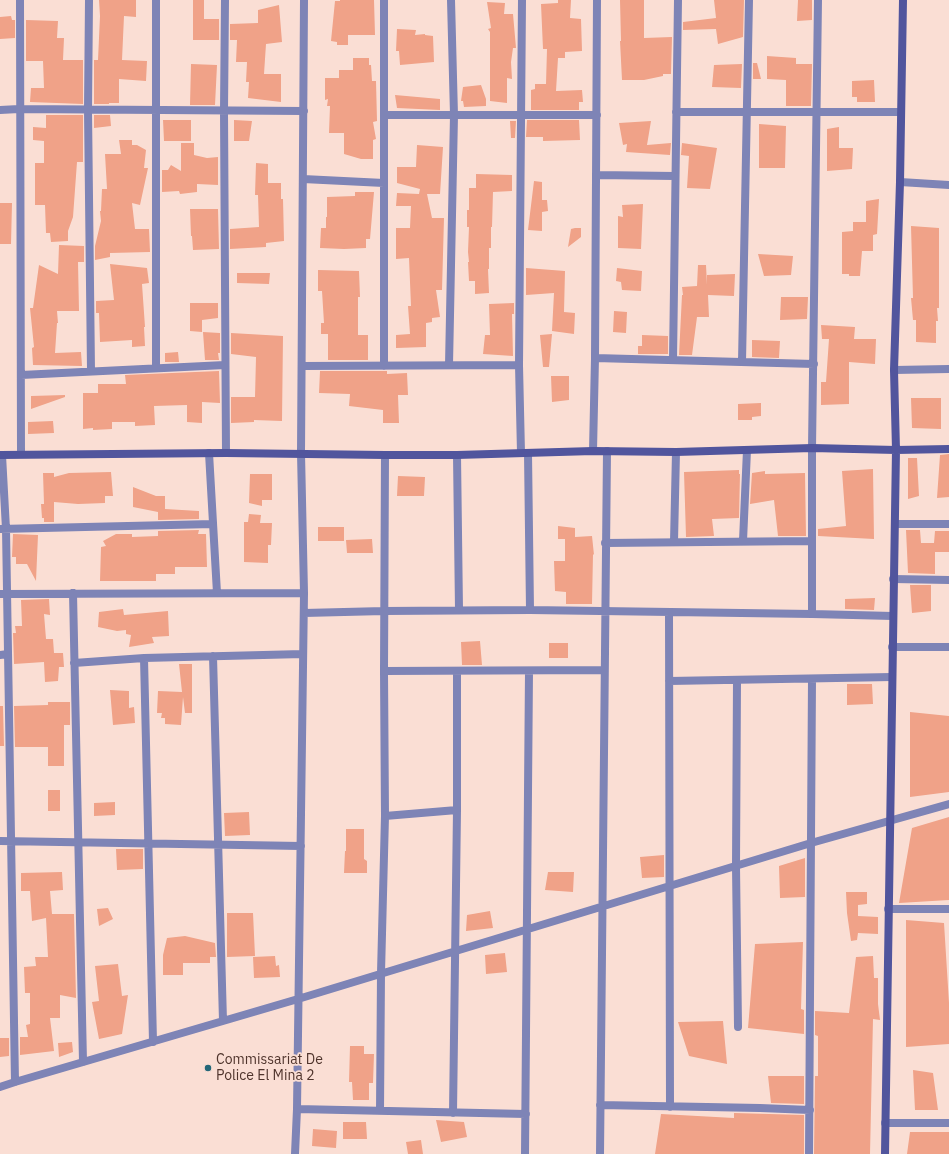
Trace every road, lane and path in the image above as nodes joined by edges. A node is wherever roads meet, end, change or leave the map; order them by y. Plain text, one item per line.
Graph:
1 (20, 0) edge
2 (89, 0) edge
3 (156, 0) edge
4 (225, 0) edge
5 (304, 0) edge
6 (384, 0) edge
7 (451, 0) edge
8 (522, 0) edge
9 (597, 0) edge
10 (678, 0) edge
11 (750, 0) edge
12 (818, 0) edge
13 (903, 0) edge
14 (19, 109) junction
15 (0, 110) edge
16 (88, 110) junction
17 (157, 110) junction
18 (224, 111) junction
19 (304, 111) junction
20 (676, 112) junction
21 (747, 112) junction
22 (817, 112) junction
23 (901, 112) junction
24 (384, 115) junction
25 (454, 115) junction
26 (520, 115) junction
27 (597, 115) junction
28 (596, 175) junction
29 (675, 176) junction
30 (303, 179) junction
31 (900, 182) junction
32 (384, 183) junction
33 (949, 185) edge
34 (595, 358) junction
35 (673, 360) junction
36 (742, 362) junction
37 (814, 364) junction
38 (225, 365) junction
39 (449, 365) junction
40 (519, 365) junction
41 (302, 366) junction
42 (384, 366) junction
43 (156, 368) junction
44 (949, 369) edge
45 (894, 370) junction
46 (91, 371) junction
47 (21, 375) junction
48 (812, 448) junction
49 (949, 449) edge
50 (747, 450) junction
51 (896, 450) junction
52 (593, 451) junction
53 (607, 451) junction
54 (676, 452) junction
55 (209, 453) junction
56 (226, 453) junction
57 (301, 453) junction
58 (525, 453) junction
59 (21, 454) junction
60 (1, 455) edge
61 (385, 455) junction
62 (456, 455) junction
63 (213, 524) junction
64 (894, 524) junction
65 (949, 524) edge
66 (3, 529) edge
67 (811, 541) junction
68 (674, 542) junction
69 (743, 542) junction
70 (606, 543) junction
71 (894, 579) junction
72 (949, 580) edge
73 (217, 593) junction
74 (304, 593) junction
75 (4, 594) edge
76 (73, 594) junction
77 (459, 610) junction
78 (530, 610) junction
79 (384, 611) junction
80 (606, 612) junction
81 (669, 612) junction
82 (304, 613) junction
83 (812, 614) junction
84 (893, 616) junction
85 (892, 647) junction
86 (949, 647) edge
87 (4, 654) edge
88 (303, 654) junction
89 (213, 656) junction
90 (144, 658) junction
91 (74, 662) junction
92 (604, 670) junction
93 (384, 671) junction
94 (457, 671) junction
95 (529, 671) junction
96 (892, 677) junction
97 (812, 678) junction
98 (737, 680) junction
99 (669, 681) junction
100 (949, 804) edge
101 (457, 810) junction
102 (386, 816) junction
103 (889, 820) junction
104 (0, 841) edge
105 (11, 842) junction
106 (78, 843) junction
107 (148, 843) junction
108 (812, 843) junction
109 (218, 844) junction
110 (301, 846) junction
111 (736, 866) junction
112 (669, 886) junction
113 (602, 906) junction
114 (888, 909) junction
115 (949, 909) edge
116 (527, 929) junction
117 (454, 952) junction
118 (381, 973) junction
119 (298, 999) junction
120 (223, 1021) junction
121 (738, 1027) dead end
122 (153, 1042) junction
123 (83, 1062) junction
124 (15, 1082) junction
125 (0, 1088) edge
126 (600, 1105) junction
127 (670, 1107) junction
128 (297, 1109) junction
129 (810, 1110) junction
130 (380, 1111) junction
131 (453, 1113) junction
132 (526, 1114) junction
133 (885, 1123) junction
134 (949, 1123) edge
135 (295, 1154) edge
136 (525, 1154) edge
137 (600, 1154) edge
138 (810, 1154) edge
139 (885, 1154) edge

1 - 14 street
2 - 16 street
3 - 17 street
4 - 18 street
5 - 19 street
6 - 24 street
7 - 25 street
8 - 26 street
9 - 27 street
10 - 20 street
11 - 21 street
12 - 22 street
13 - 23 street
14 - 15 street
14 - 16 street
14 - 47 street
16 - 17 street
16 - 46 street
17 - 18 street
17 - 43 street
18 - 19 street
18 - 38 street
19 - 30 street
20 - 21 street
20 - 29 street
21 - 22 street
21 - 36 street
22 - 23 street
22 - 37 street
23 - 31 street
24 - 25 street
24 - 32 street
25 - 26 street
25 - 39 street
26 - 27 street
26 - 40 street
27 - 28 street
28 - 29 street
28 - 34 street
29 - 35 street
30 - 32 street
30 - 41 street
31 - 33 street
31 - 45 street
32 - 42 street
34 - 35 street
34 - 52 street
35 - 36 street
36 - 37 street
37 - 48 street
38 - 43 street
38 - 56 street
39 - 40 street
39 - 42 street
40 - 58 street
41 - 42 street
41 - 57 street
43 - 46 street
44 - 45 street
45 - 51 street
46 - 47 street
47 - 59 street
48 - 50 street
48 - 51 street
48 - 67 street
49 - 51 street
50 - 54 street
50 - 69 street
51 - 64 street
52 - 53 street
52 - 58 street
53 - 54 street
53 - 70 street
54 - 68 street
55 - 56 street
55 - 59 street
55 - 63 street
56 - 57 street
57 - 61 street
57 - 74 street
58 - 62 street
58 - 78 street
59 - 60 street
60 - 66 street
61 - 62 street
61 - 79 street
62 - 77 street
63 - 66 street
63 - 73 street
64 - 65 street
64 - 71 street
66 - 75 street
67 - 69 street
67 - 83 street
68 - 69 street
68 - 70 street
70 - 80 street
71 - 72 street
71 - 84 street
73 - 74 street
73 - 76 street
74 - 82 street
75 - 76 street
75 - 87 street
76 - 91 street
77 - 78 street
77 - 79 street
78 - 80 street
79 - 82 street
79 - 93 street
80 - 81 street
80 - 92 street
81 - 83 street
81 - 99 street
82 - 88 street
83 - 84 street
84 - 85 street
85 - 86 street
85 - 96 street
87 - 105 street
88 - 89 street
88 - 110 street
89 - 90 street
89 - 109 street
90 - 91 street
90 - 107 street
91 - 106 street
92 - 95 street
92 - 113 street
93 - 94 street
93 - 102 street
94 - 95 street
94 - 101 street
95 - 116 street
96 - 97 street
96 - 103 street
97 - 98 street
97 - 108 street
98 - 99 street
98 - 111 street
99 - 112 street
100 - 103 street
101 - 102 street
101 - 117 street
102 - 118 street
103 - 108 street
103 - 114 street
104 - 105 street
105 - 106 street
105 - 124 street
106 - 107 street
106 - 123 street
107 - 109 street
107 - 122 street
108 - 111 street
108 - 129 street
109 - 110 street
109 - 120 street
110 - 119 street
111 - 112 street
111 - 121 street
112 - 113 street
112 - 127 street
113 - 116 street
113 - 126 street
114 - 115 street
114 - 133 street
116 - 117 street
116 - 132 street
117 - 118 street
117 - 131 street
118 - 119 street
118 - 130 street
119 - 120 street
119 - 128 street
120 - 122 street
122 - 123 street
123 - 124 street
124 - 125 street
126 - 127 street
126 - 137 street
127 - 129 street
128 - 130 street
128 - 135 street
129 - 138 street
130 - 131 street
131 - 132 street
132 - 136 street
133 - 134 street
133 - 139 street

